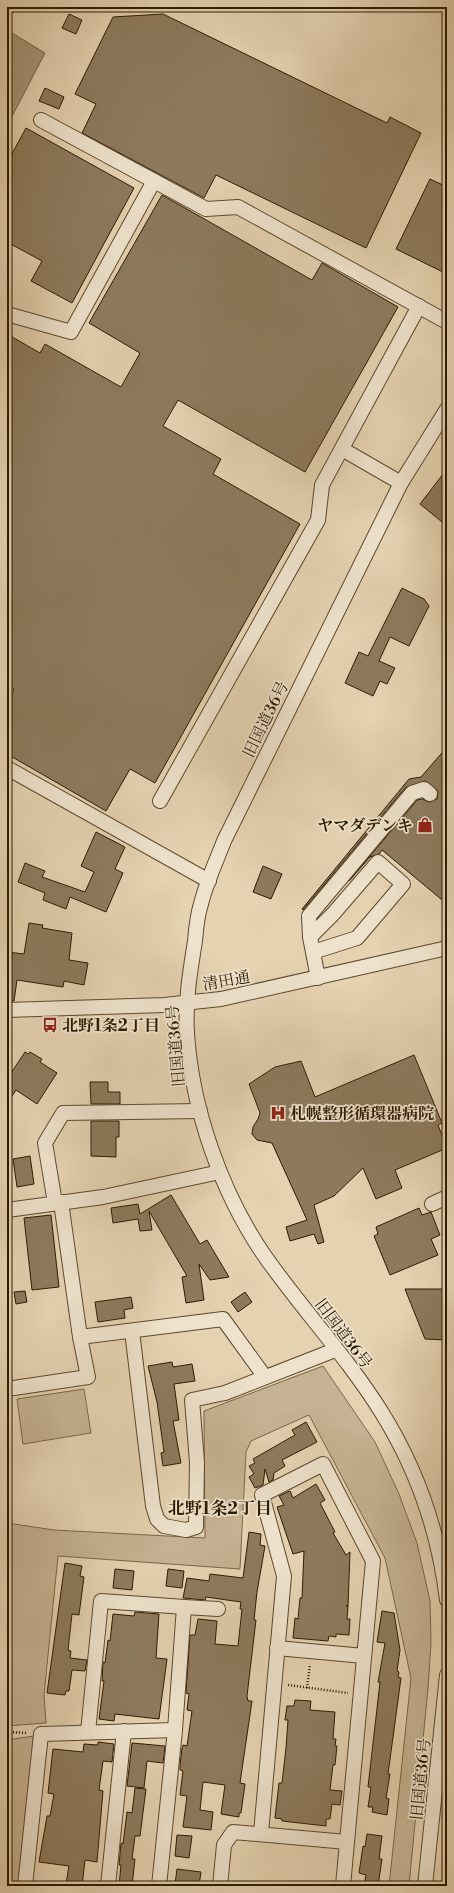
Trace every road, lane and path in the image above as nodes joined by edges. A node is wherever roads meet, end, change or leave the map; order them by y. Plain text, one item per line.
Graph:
1 (41, 120) dead end
2 (154, 181) junction
3 (419, 306) junction
4 (7, 314) edge
5 (447, 322) edge
6 (447, 409) edge
7 (342, 449) junction
8 (401, 483) junction
9 (7, 768) edge
10 (430, 794) dead end
11 (160, 801) dead end
12 (209, 881) junction
13 (310, 937) junction
14 (447, 948) edge
15 (313, 952) junction
16 (318, 978) junction
17 (187, 1003) junction
18 (7, 1010) edge
19 (200, 1112) junction
20 (220, 1172) junction
21 (447, 1196) edge
22 (58, 1203) junction
23 (432, 1204) dead end
24 (7, 1210) edge
25 (132, 1331) junction
26 (80, 1338) junction
27 (335, 1350) junction
28 (265, 1377) junction
29 (7, 1389) edge
30 (447, 1600) edge
31 (184, 1607) junction
32 (218, 1609) dead end
33 (277, 1648) junction
34 (311, 1651) junction
35 (364, 1656) junction
36 (447, 1675) edge
37 (274, 1684) junction
38 (307, 1688) junction
39 (360, 1694) junction
40 (175, 1730) junction
41 (124, 1731) junction
42 (7, 1732) edge
43 (88, 1732) junction
44 (41, 1734) junction
45 (440, 1819) edge
46 (261, 1833) junction
47 (347, 1842) junction
48 (25, 1886) edge
49 (108, 1886) edge
50 (159, 1886) edge
51 (220, 1886) edge
52 (343, 1886) edge
53 (426, 1886) edge

1 - 2 street
2 - 3 street
2 - 4 street
3 - 5 street
3 - 7 street
6 - 8 street, 旧国道36号
7 - 8 street
7 - 11 street
8 - 12 street, 旧国道36号
9 - 12 street
10 - 13 street
12 - 17 street, 旧国道36号
13 - 15 street
13 - 15 street
14 - 16 street, 清田通
15 - 16 street
16 - 17 street, 清田通
17 - 18 street, 清田通
17 - 19 street, 旧国道36号
19 - 20 street, 旧国道36号
19 - 22 street
20 - 22 street
20 - 27 street, 旧国道36号
21 - 23 street
22 - 24 street
22 - 26 street
25 - 26 street
25 - 28 street
25 - 28 street
26 - 29 street
27 - 28 street
27 - 30 street, 旧国道36号
31 - 32 street
31 - 40 street
31 - 43 street
33 - 34 street
33 - 35 street
33 - 37 street
34 - 35 street
34 - 38 path
35 - 39 street
36 - 45 street, 旧国道36号
37 - 38 path
37 - 46 street
38 - 39 path
39 - 47 street
40 - 41 street
40 - 50 street
41 - 43 street
41 - 49 street
42 - 44 path
43 - 44 street
44 - 48 street
45 - 53 street, 旧国道36号
46 - 47 street
46 - 51 street
47 - 52 street

